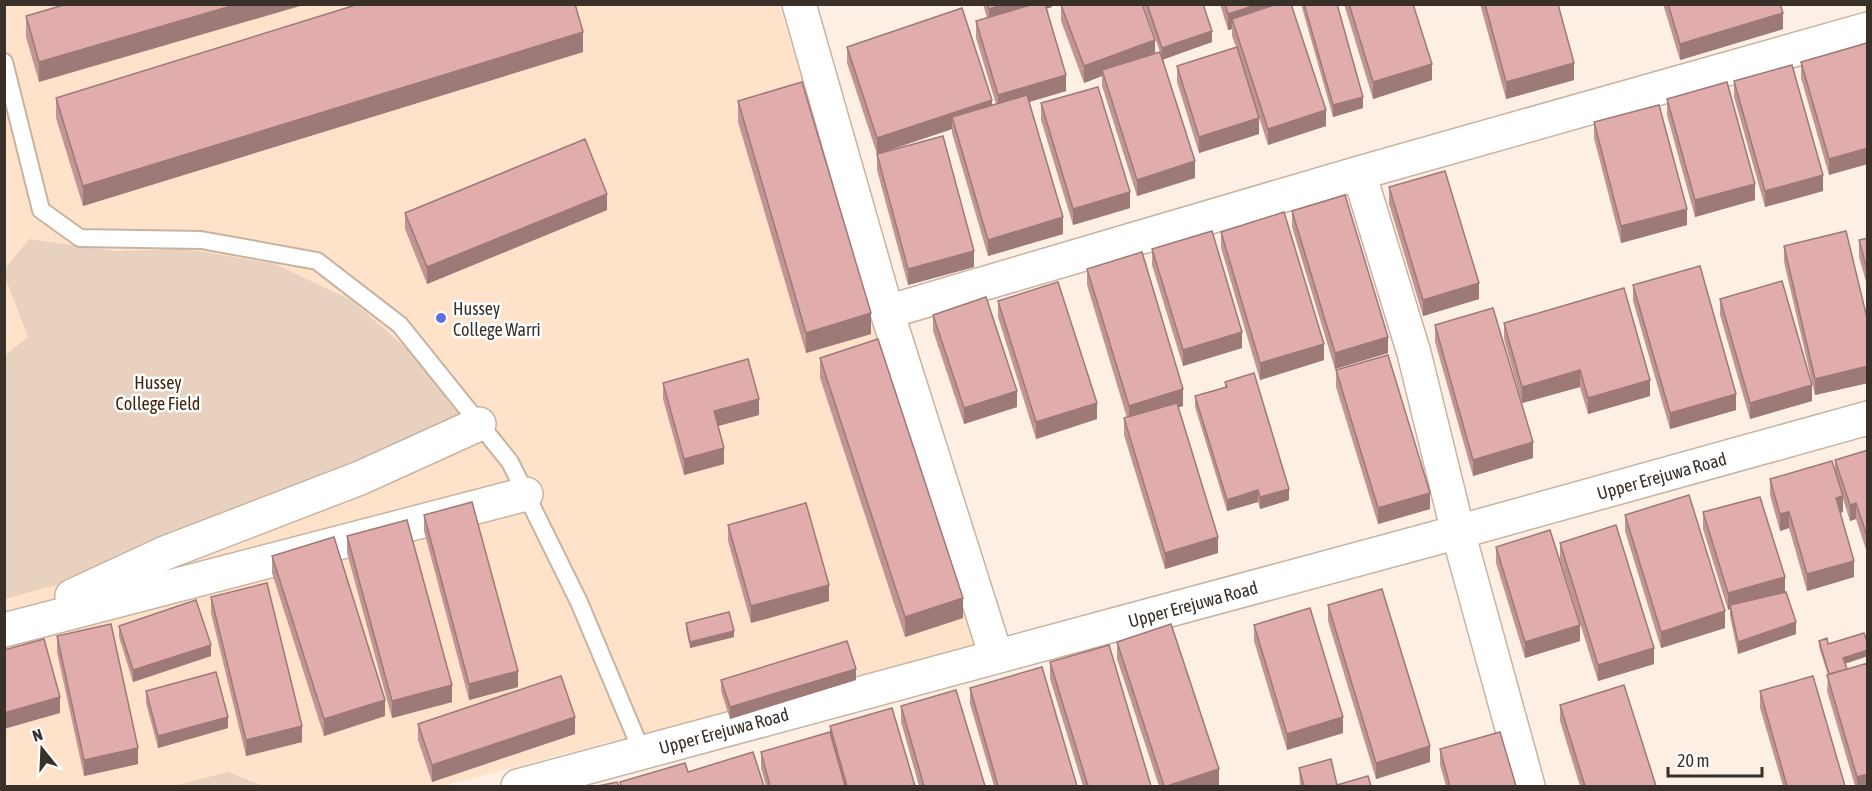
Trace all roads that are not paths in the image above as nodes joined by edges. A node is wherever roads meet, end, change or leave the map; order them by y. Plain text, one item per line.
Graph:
1 (799, 4) edge
2 (1868, 29) edge
3 (4, 62) edge
4 (1359, 173) junction
5 (887, 312) junction
6 (1868, 418) edge
7 (479, 424) junction
8 (526, 494) junction
9 (1458, 532) junction
10 (4, 617) edge
11 (4, 630) edge
12 (996, 656) junction
13 (642, 752) junction
14 (518, 786) edge
15 (1528, 786) edge

1 - 5 street
2 - 4 street
3 - 7 lane
4 - 5 street
4 - 9 street
5 - 12 street
6 - 9 street, Upper Erejuwa Road
7 - 8 lane
7 - 10 street
8 - 11 street
8 - 13 lane
9 - 12 street, Upper Erejuwa Road
9 - 15 street
12 - 13 street, Upper Erejuwa Road
13 - 14 street, Upper Erejuwa Road

